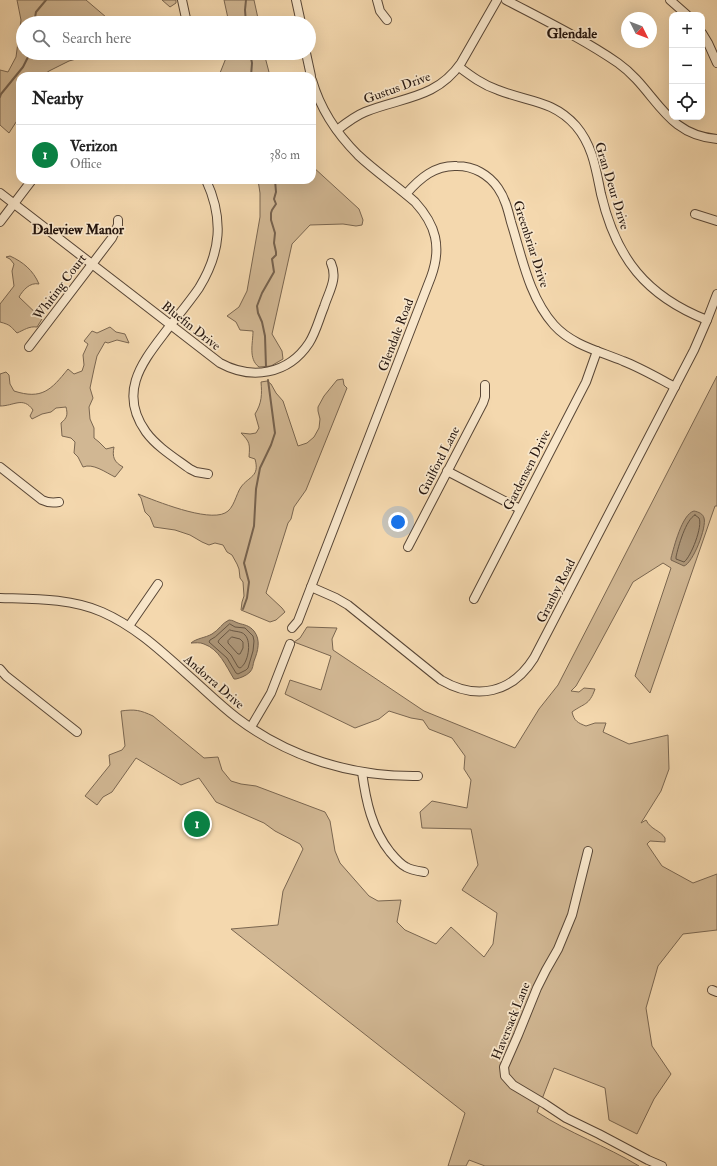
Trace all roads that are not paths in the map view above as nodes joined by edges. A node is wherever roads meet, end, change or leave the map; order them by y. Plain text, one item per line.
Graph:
1 (182, 0) edge
2 (296, 0) edge
3 (377, 0) edge
4 (497, 0) edge
5 (506, 0) edge
6 (670, 0) edge
7 (684, 12) edge
8 (186, 16) edge
9 (299, 16) edge
10 (387, 20) dead end
11 (705, 38) edge
12 (308, 60) edge
13 (717, 63) edge
14 (459, 67) junction
15 (310, 72) edge
16 (316, 90) edge
17 (337, 130) junction
18 (717, 139) edge
19 (29, 184) edge
20 (208, 184) edge
21 (0, 193) edge
22 (406, 194) junction
23 (14, 204) junction
24 (695, 214) dead end
25 (118, 220) dead end
26 (0, 222) edge
27 (717, 222) edge
28 (330, 263) dead end
29 (92, 264) junction
30 (717, 294) edge
31 (708, 320) junction
32 (171, 325) junction
33 (29, 347) dead end
34 (597, 351) junction
35 (485, 385) dead end
36 (675, 387) junction
37 (0, 467) edge
38 (447, 472) junction
39 (208, 474) dead end
40 (59, 502) dead end
41 (520, 509) junction
42 (408, 547) dead end
43 (158, 584) dead end
44 (311, 587) junction
45 (0, 598) edge
46 (474, 599) dead end
47 (130, 626) junction
48 (292, 628) dead end
49 (290, 644) dead end
50 (0, 669) edge
51 (250, 727) junction
52 (77, 732) dead end
53 (362, 772) junction
54 (418, 776) dead end
55 (588, 851) dead end
56 (424, 872) dead end
57 (662, 1166) edge

1 - 8 street
2 - 9 street
3 - 10 street
4 - 14 street, Gustus Drive
5 - 18 street
6 - 7 street
11 - 13 street
12 - 15 street
14 - 17 street, Gustus Drive
14 - 31 street, Gran Deur Drive
16 - 17 street, Glendale Road
17 - 22 street, Glendale Road
19 - 23 street
20 - 32 street
21 - 23 street, Bluefin Drive
22 - 34 street, Greenbriar Drive
22 - 44 street, Glendale Road
23 - 26 street
23 - 29 street, Bluefin Drive
24 - 27 street
25 - 29 street, Whiting Court
28 - 32 street, Bluefin Drive
29 - 32 street, Bluefin Drive
29 - 33 street, Whiting Court
30 - 31 street, Granby Road
31 - 36 street, Granby Road
32 - 39 street
34 - 36 street, Greenbriar Drive
34 - 41 street, Gardensen Drive
35 - 38 street, Guilford Lane
36 - 44 street, Granby Road
37 - 40 street
38 - 41 street
38 - 42 street, Guilford Lane
41 - 46 street, Gardensen Drive
43 - 47 street
44 - 48 street, Glendale Road
45 - 47 street, Andorra Drive
47 - 51 street, Andorra Drive
49 - 51 street
50 - 52 street
51 - 53 street, Andorra Drive
53 - 54 street, Andorra Drive
53 - 56 street
55 - 57 street, Haversack Lane

